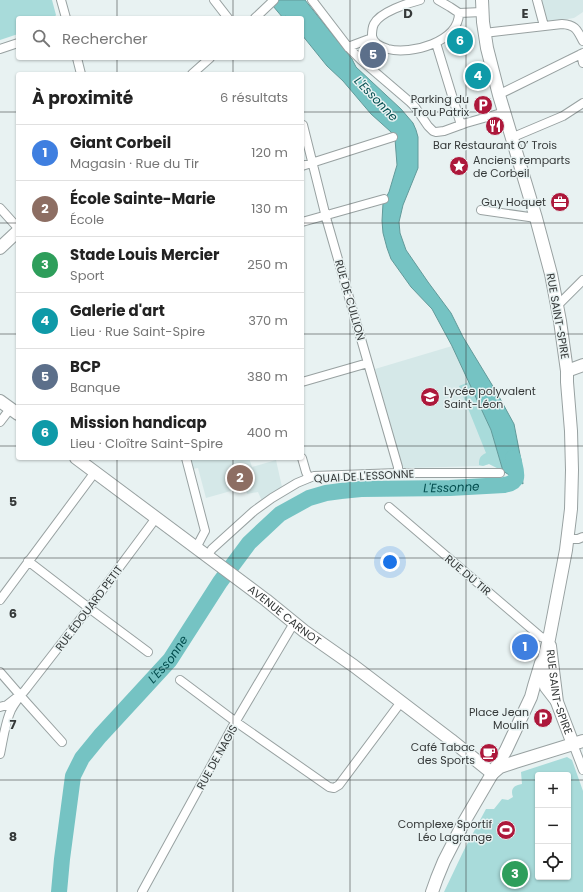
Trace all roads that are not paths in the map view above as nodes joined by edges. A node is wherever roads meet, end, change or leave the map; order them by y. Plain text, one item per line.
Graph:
1 (61, 0) edge
2 (214, 0) edge
3 (274, 0) edge
4 (312, 0) edge
5 (420, 0) edge
6 (438, 0) edge
7 (536, 0) edge
8 (482, 6) edge
9 (459, 13) junction
10 (65, 16) edge
11 (226, 16) edge
12 (257, 16) edge
13 (544, 26) junction
14 (484, 33) junction
15 (372, 38) junction
16 (583, 41) edge
17 (436, 43) junction
18 (16, 44) edge
19 (348, 47) junction
20 (0, 49) edge
21 (582, 57) edge
22 (78, 60) edge
23 (208, 60) edge
24 (81, 72) edge
25 (194, 72) edge
26 (499, 95) junction
27 (583, 103) edge
28 (505, 112) junction
29 (461, 125) junction
30 (304, 129) edge
31 (512, 136) junction
32 (393, 137) dead end
33 (313, 163) junction
34 (304, 165) edge
35 (384, 199) dead end
36 (0, 208) edge
37 (481, 210) dead end
38 (326, 216) junction
39 (536, 218) junction
40 (304, 222) edge
41 (16, 226) edge
42 (16, 233) edge
43 (0, 248) edge
44 (583, 280) edge
45 (557, 306) junction
46 (368, 363) junction
47 (583, 365) edge
48 (567, 371) junction
49 (304, 381) edge
50 (0, 400) edge
51 (14, 412) edge
52 (0, 422) edge
53 (79, 460) edge
54 (187, 460) edge
55 (303, 460) edge
56 (95, 472) junction
57 (500, 473) dead end
58 (398, 474) junction
59 (309, 478) junction
60 (389, 507) dead end
61 (156, 518) junction
62 (205, 531) junction
63 (583, 537) edge
64 (568, 538) junction
65 (196, 548) junction
66 (212, 556) junction
67 (28, 561) junction
68 (0, 600) edge
69 (89, 608) junction
70 (294, 623) junction
71 (549, 639) junction
72 (148, 652) dead end
73 (544, 659) junction
74 (0, 672) edge
75 (180, 680) dead end
76 (546, 687) junction
77 (20, 696) junction
78 (531, 698) junction
79 (401, 702) junction
80 (557, 702) junction
81 (0, 707) edge
82 (236, 722) junction
83 (62, 742) dead end
84 (578, 742) edge
85 (506, 750) junction
86 (0, 754) edge
87 (509, 764) junction
88 (583, 770) edge
89 (492, 773) junction
90 (142, 892) edge
91 (432, 892) edge

1 - 10 street
2 - 11 street
3 - 12 street
4 - 19 street
5 - 15 street
6 - 9 street
7 - 13 street
8 - 9 street
8 - 14 street, RUE SAINT-SPIRE
9 - 17 street
13 - 14 street
13 - 16 street
14 - 26 street, RUE SAINT-SPIRE
15 - 17 street
15 - 19 street
17 - 29 street
18 - 20 street
19 - 29 street
21 - 26 street
22 - 24 street
23 - 25 street
26 - 28 street, RUE SAINT-SPIRE
27 - 31 street
28 - 29 street
28 - 31 street, RUE SAINT-SPIRE
30 - 33 street, RUE DE CULLION
31 - 39 street, RUE SAINT-SPIRE
32 - 33 street
33 - 34 street
33 - 38 street, RUE DE CULLION
35 - 38 street
36 - 41 street
37 - 39 street
38 - 40 street
38 - 46 street, RUE DE CULLION
39 - 45 street, RUE SAINT-SPIRE
42 - 43 street
44 - 45 street
45 - 48 street, RUE SAINT-SPIRE
46 - 49 street
46 - 58 street, RUE DE CULLION
47 - 48 street
48 - 64 street, RUE SAINT-SPIRE
50 - 51 street
51 - 52 street
53 - 56 street, AVENUE CARNOT
54 - 62 street
55 - 59 street
56 - 61 street, AVENUE CARNOT
56 - 67 street
57 - 58 street, QUAI DE L'ESSONNE
58 - 59 street, QUAI DE L'ESSONNE
59 - 66 street, QUAI DE L'ESSONNE
60 - 71 street, RUE DU TIR
61 - 65 street, AVENUE CARNOT
61 - 69 street, RUE ÉDOUARD PETIT
62 - 65 street
62 - 66 street
63 - 64 street
64 - 71 street, RUE SAINT-SPIRE
65 - 66 street, AVENUE CARNOT
66 - 70 street, AVENUE CARNOT
67 - 68 street
67 - 69 street
69 - 72 street
69 - 77 street, RUE ÉDOUARD PETIT
70 - 79 street, AVENUE CARNOT
70 - 82 street, RUE DE NAGIS
71 - 73 street, RUE SAINT-SPIRE
71 - 80 street, RUE SAINT-SPIRE
73 - 76 street
73 - 78 street, RUE SAINT-SPIRE
74 - 77 street
75 - 82 street
76 - 78 street
76 - 80 street
77 - 81 street
77 - 83 street
77 - 86 street
78 - 85 street, RUE SAINT-SPIRE
79 - 82 street
79 - 89 street, AVENUE CARNOT
80 - 84 street, RUE SAINT-SPIRE
82 - 90 street, RUE DE NAGIS
84 - 87 street
84 - 88 street
85 - 87 street
85 - 89 street, RUE SAINT-SPIRE
87 - 89 street
89 - 91 street, RUE SAINT-SPIRE

